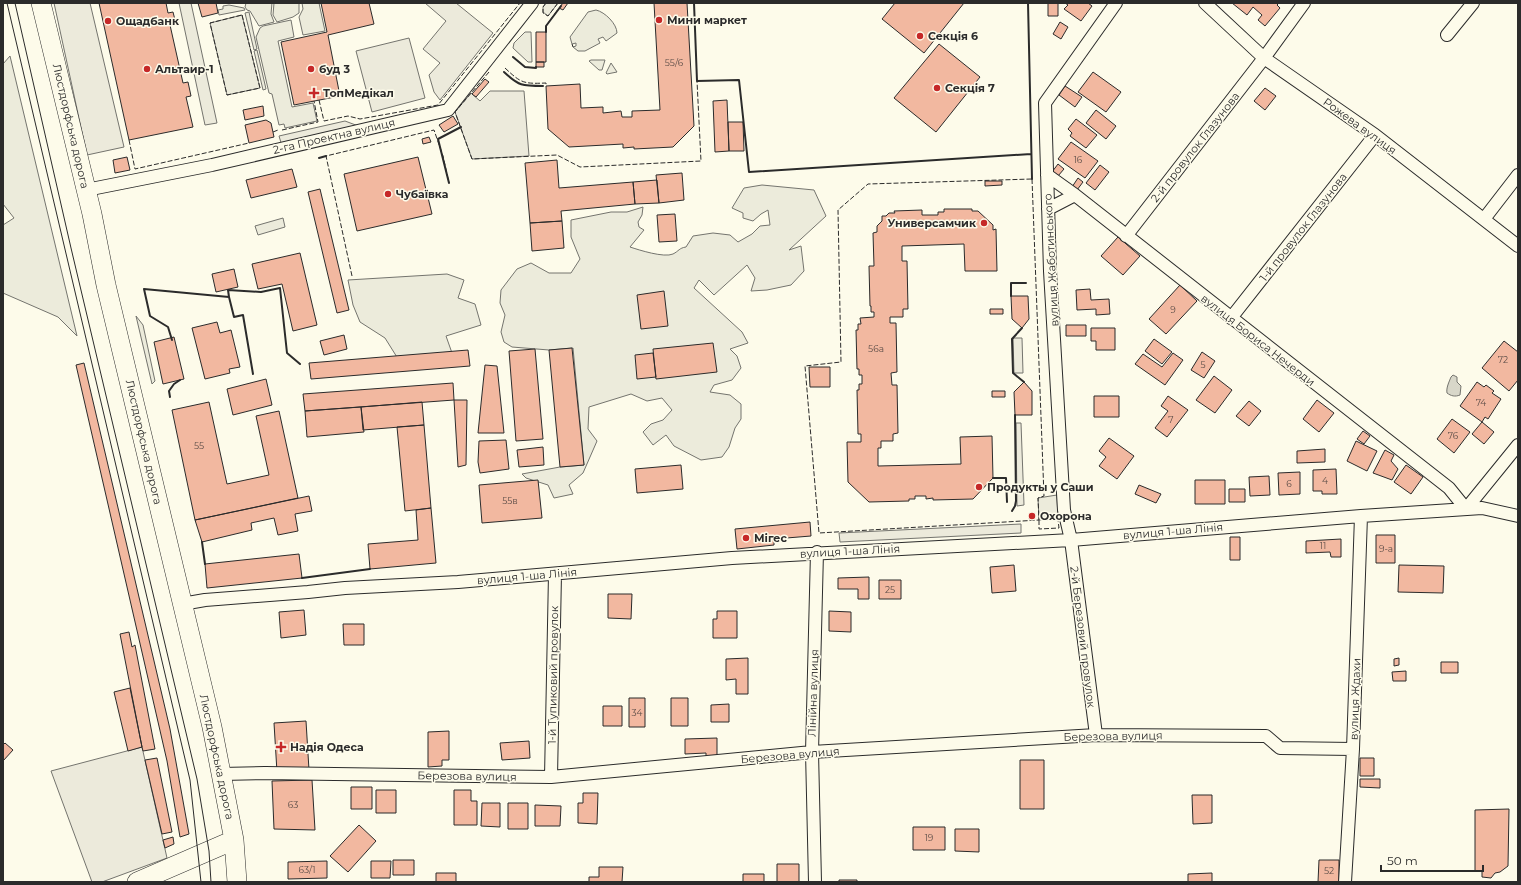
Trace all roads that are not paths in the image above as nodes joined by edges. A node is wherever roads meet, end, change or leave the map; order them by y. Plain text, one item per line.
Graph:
1 (41, 3) edge
2 (532, 3) edge
3 (1116, 3) edge
4 (1205, 3) edge
5 (1304, 3) edge
6 (1473, 3) edge
7 (1447, 35) dead end
8 (1264, 58) junction
9 (1375, 135) junction
10 (1047, 175) junction
11 (1518, 175) edge
12 (86, 190) junction
13 (1075, 195) junction
14 (1048, 209) junction
15 (1484, 218) junction
16 (1126, 236) junction
17 (1518, 246) edge
18 (1231, 318) junction
19 (1518, 445) edge
20 (1466, 509) junction
21 (1361, 516) junction
22 (1518, 516) edge
23 (1071, 540) junction
24 (818, 552) junction
25 (555, 574) junction
26 (182, 604) junction
27 (1096, 735) junction
28 (1353, 749) junction
29 (812, 752) junction
30 (222, 774) junction
31 (551, 777) junction
32 (234, 840) junction
33 (137, 882) edge
34 (237, 882) edge
35 (815, 882) edge
36 (1345, 882) edge

1 - 12 main road, Люстдорфська дорога
2 - 12 street, 2-га Проектна вулиця
3 - 10 street, вулиця Жаботинського
4 - 8 street, Рожева вулиця
5 - 8 street, 2-й провулок Глазунова
6 - 7 street
8 - 9 street, Рожева вулиця
8 - 16 street, 2-й провулок Глазунова
9 - 15 street, Рожева вулиця
9 - 18 street, 1-й провулок Глазунова
10 - 13 street, вулиця Бориса Нечерди
10 - 14 street, вулиця Жаботинського
11 - 15 street
12 - 26 main road, Люстдорфська дорога
13 - 14 street
13 - 16 street, вулиця Бориса Нечерди
14 - 23 street, вулиця Жаботинського
15 - 17 street, Рожева вулиця
16 - 18 street, вулиця Бориса Нечерди
18 - 20 street, вулиця Бориса Нечерди
19 - 20 street
20 - 21 street, вулиця 1-ша Лінія
20 - 22 street, вулиця 1-ша Лінія
21 - 23 street, вулиця 1-ша Лінія
21 - 28 street, вулиця Ждахи
23 - 24 street, вулиця 1-ша Лінія
23 - 27 street, 2-й Березовий провулок
24 - 25 street, вулиця 1-ша Лінія
24 - 29 street, Лінійна вулиця
25 - 26 street, вулиця 1-ша Лінія
25 - 31 street, 1-й Тупиковий провулок
26 - 30 main road, Люстдорфська дорога
27 - 28 street, Березова вулиця
27 - 29 street, Березова вулиця
28 - 36 street, вулиця Ждахи
29 - 31 street, Березова вулиця
29 - 35 street, Лінійна вулиця
30 - 31 street, Березова вулиця
30 - 32 main road, Люстдорфська дорога
32 - 33 main road
32 - 34 main road, Люстдорфська дорога

